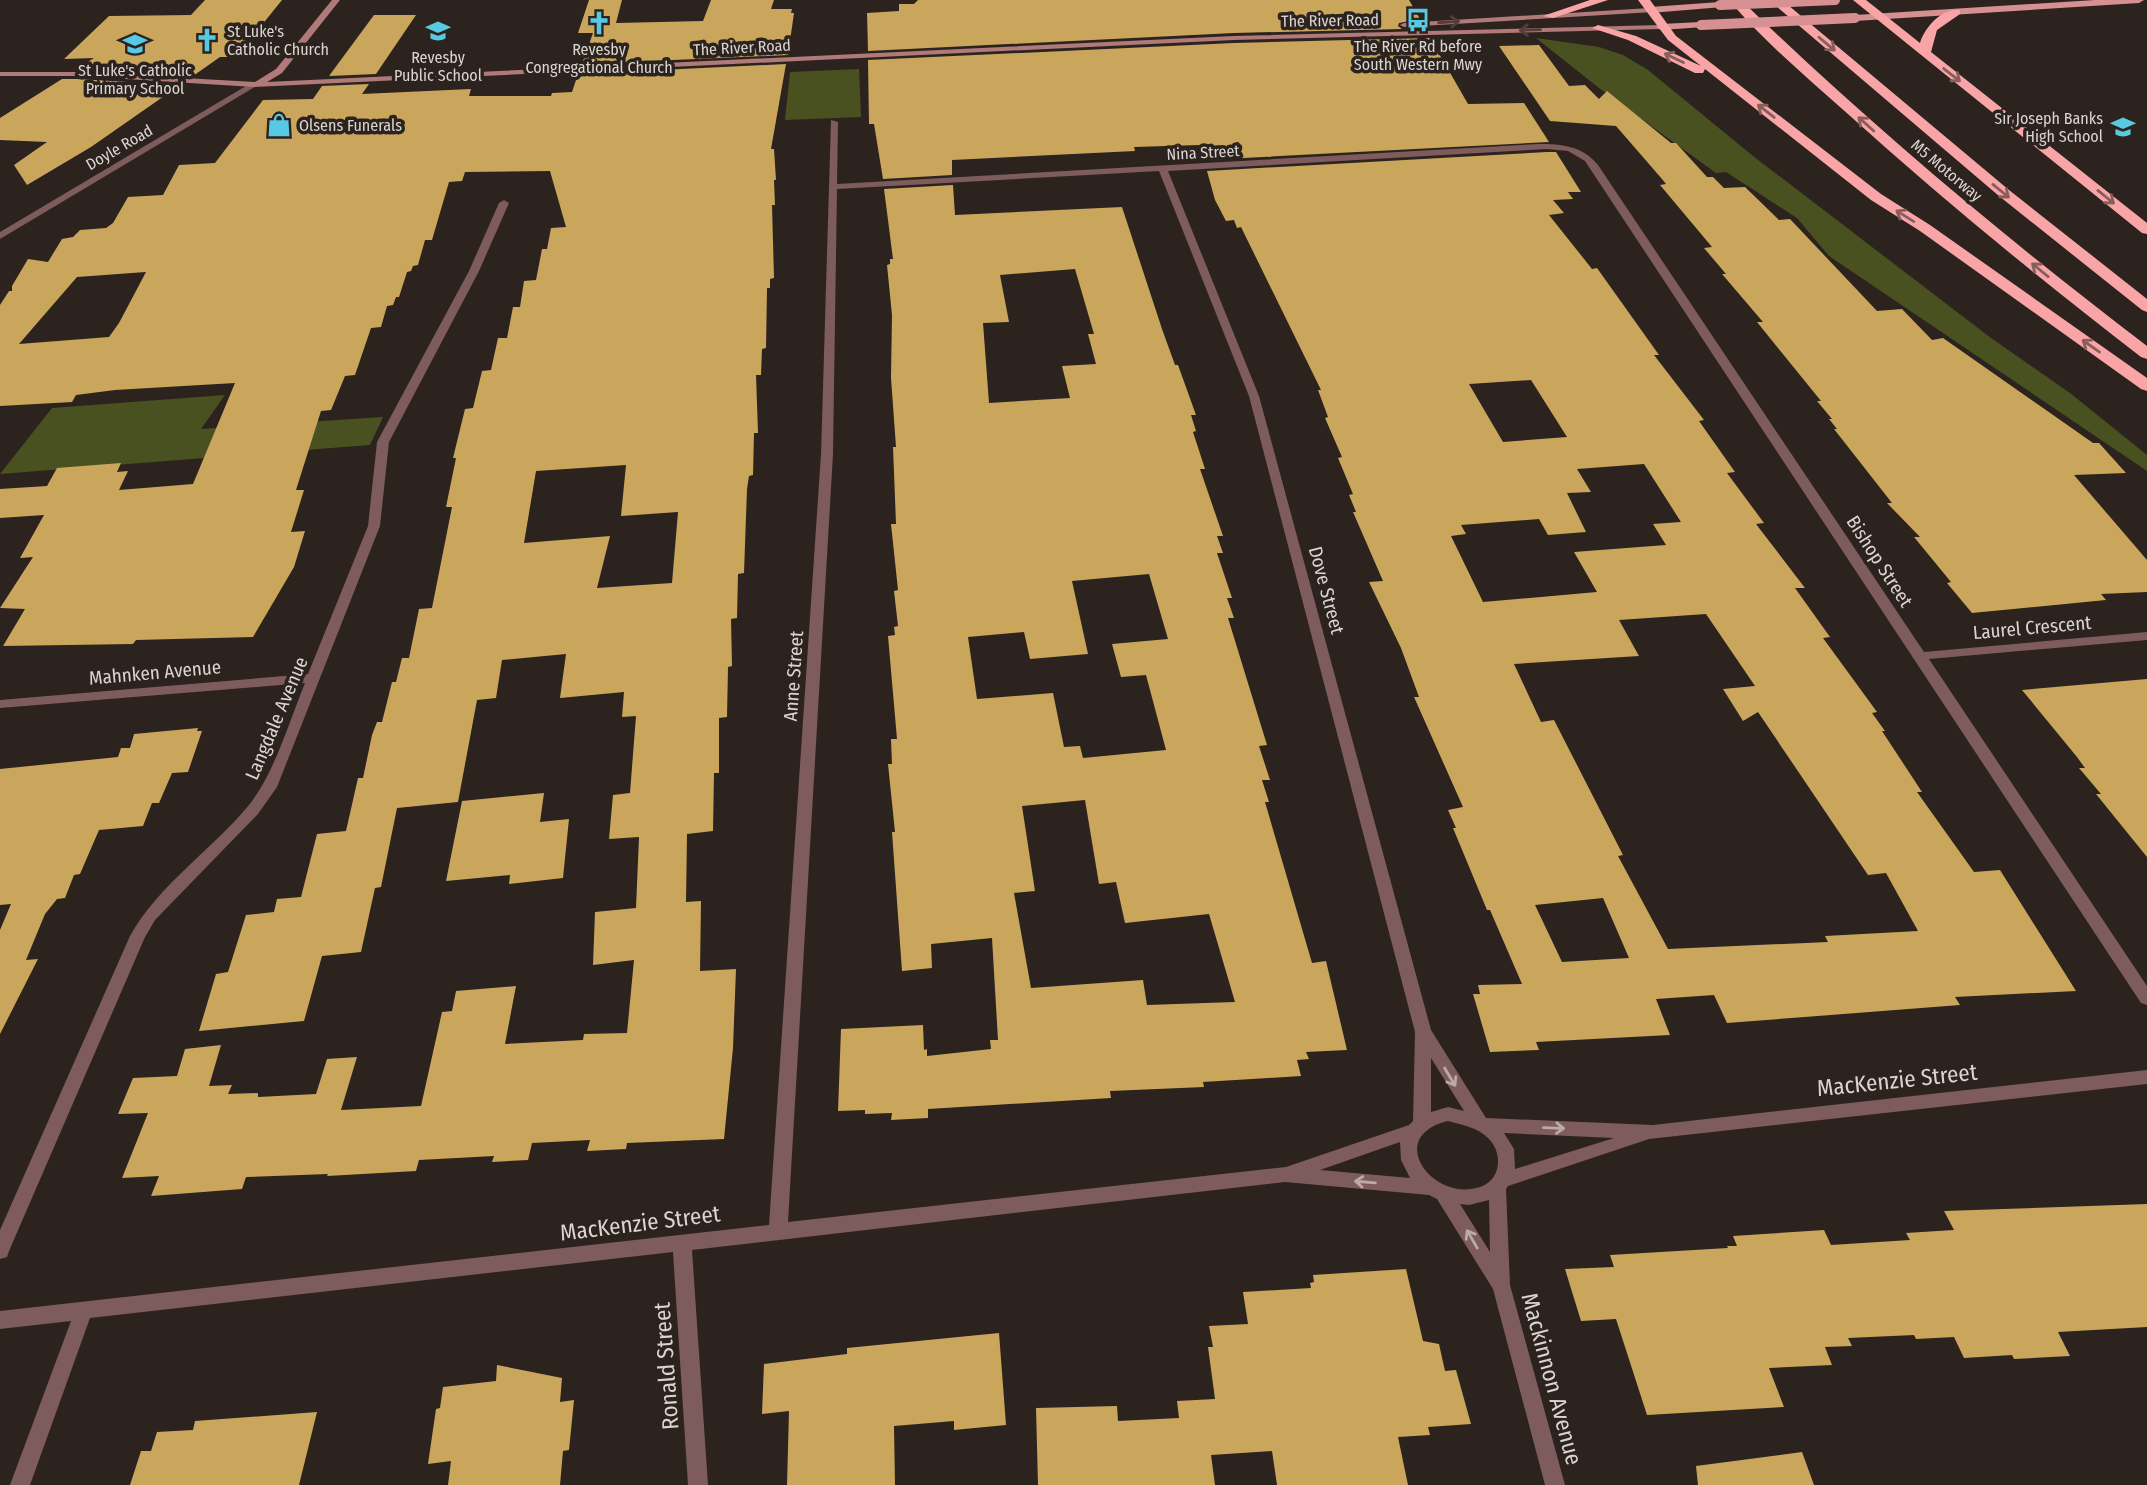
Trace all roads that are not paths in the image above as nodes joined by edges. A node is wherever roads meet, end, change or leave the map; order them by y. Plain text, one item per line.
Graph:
1 (336, 0) edge
2 (1602, 0) edge
3 (1735, 0) edge
4 (1775, 0) edge
5 (1835, 0) edge
6 (1840, 0) edge
7 (1859, 0) edge
8 (2139, 0) edge
9 (1647, 5) edge
10 (1956, 12) junction
11 (1549, 16) junction
12 (1880, 16) junction
13 (1661, 27) junction
14 (1598, 28) junction
15 (1234, 38) junction
16 (1925, 53) junction
17 (0, 74) edge
18 (254, 85) junction
19 (1735, 87) junction
20 (834, 122) dead end
21 (1576, 150) joint
22 (1162, 168) junction
23 (832, 187) junction
24 (504, 203) dead end
25 (2147, 230) edge
26 (0, 236) edge
27 (2147, 307) edge
28 (2147, 354) edge
29 (2147, 386) edge
30 (2147, 636) edge
31 (1920, 656) junction
32 (314, 678) junction
33 (0, 704) edge
34 (2147, 999) edge
35 (1423, 1032) junction
36 (2147, 1077) edge
37 (1482, 1123) junction
38 (1419, 1126) junction
39 (1653, 1132) junction
40 (1285, 1174) junction
41 (1500, 1183) junction
42 (1438, 1191) junction
43 (778, 1232) junction
44 (682, 1243) junction
45 (0, 1251) edge
46 (1501, 1285) junction
47 (84, 1310) junction
48 (0, 1320) edge
49 (20, 1485) edge
50 (698, 1485) edge
51 (1555, 1485) edge

1 - 18 main road
2 - 11 highway
28 -> 3 highway, M5 Motorway
4 -> 27 highway, M5 Motorway
5 - 6 main road, The River Road
5 - 9 main road, The River Road, bridge
7 - 12 highway
8 - 10 main road, The River Road
9 - 11 main road, The River Road
9 - 13 highway
10 - 12 main road, The River Road
10 - 16 highway
15 -> 11 main road, The River Road
12 - 13 main road, The River Road, bridge
12 - 16 highway
13 - 14 main road, The River Road
13 - 19 highway
14 -> 15 main road, The River Road
19 -> 14 highway
15 - 18 main road, The River Road
16 -> 25 highway
17 - 18 main road, The River Road
18 - 26 street, Doyle Road
29 -> 19 highway
20 - 23 street, Anne Street
21 - 22 street, Nina Street
21 - 31 street, Bishop Street
22 - 23 street, Nina Street
22 - 35 street, Dove Street
23 - 43 street, Anne Street
24 - 32 street, Langdale Avenue
30 - 31 street, Laurel Crescent
31 - 34 street, Bishop Street
32 - 33 street, Mahnken Avenue
32 - 45 street, Langdale Avenue
35 -> 37 street, Dove Street
35 - 38 street, Dove Street
36 - 39 street, MacKenzie Street
37 - 38 street
37 -> 39 street, MacKenzie Street
37 - 41 street
38 - 40 street, MacKenzie Street
38 - 42 street
39 - 41 street, MacKenzie Street
42 -> 40 street, MacKenzie Street
40 - 43 street, MacKenzie Street
41 - 42 street
41 - 46 street, Mackinnon Avenue
46 -> 42 street, Mackinnon Avenue
43 - 44 street, MacKenzie Street
44 - 47 street, MacKenzie Street
44 - 50 street, Ronald Street
46 - 51 street, Mackinnon Avenue
47 - 48 street, MacKenzie Street
47 - 49 street

